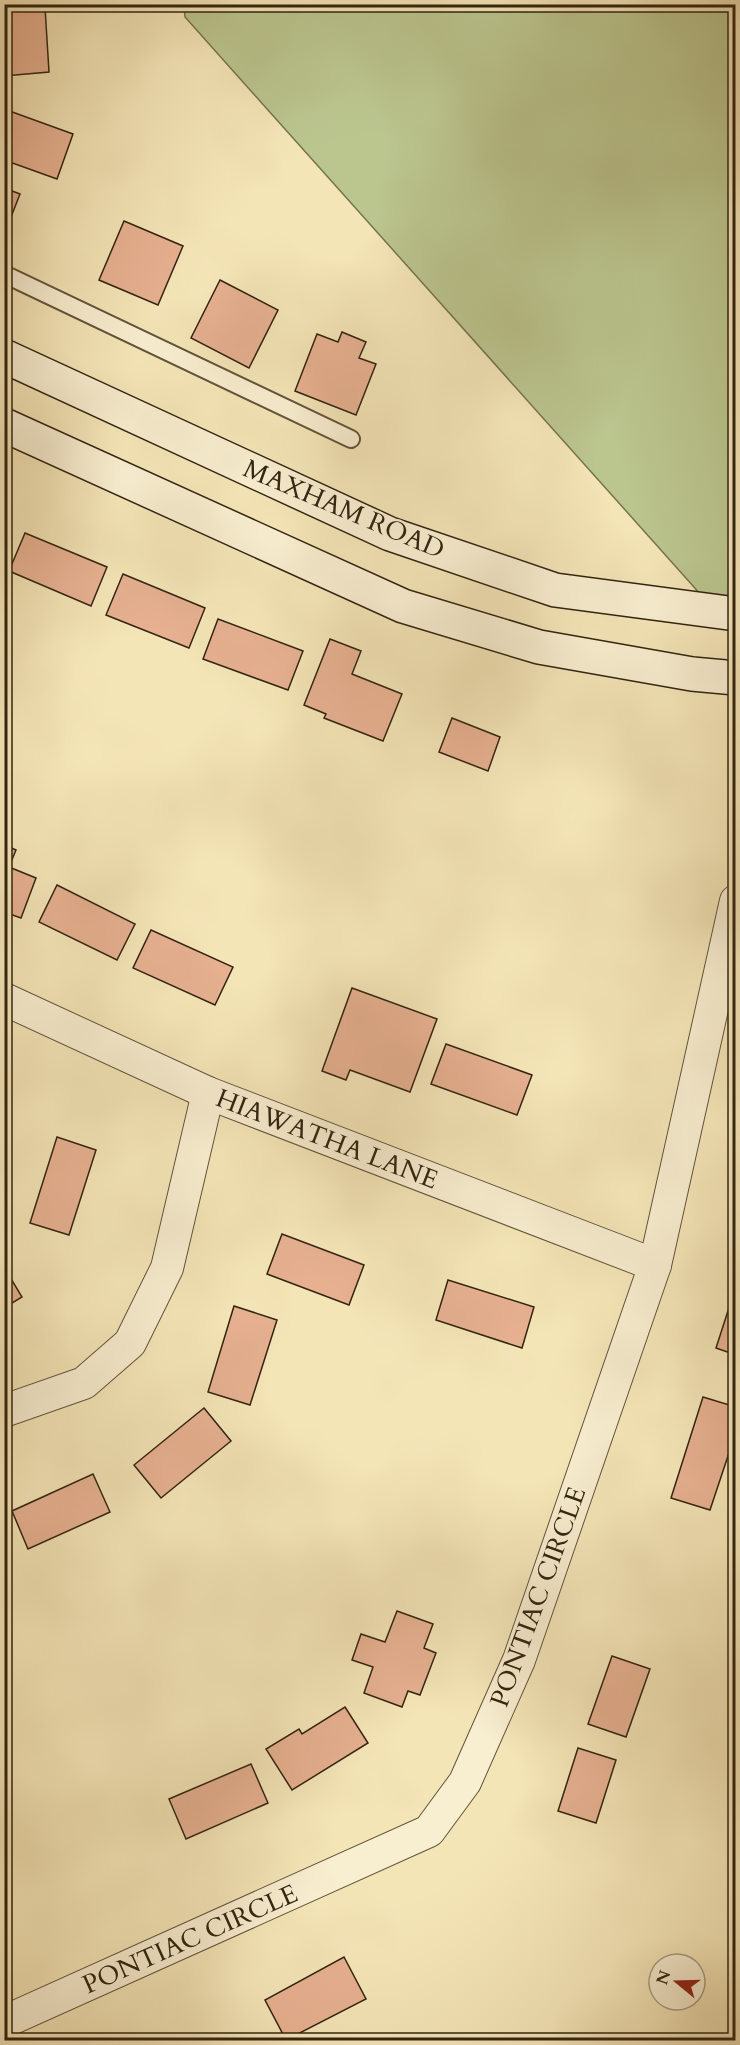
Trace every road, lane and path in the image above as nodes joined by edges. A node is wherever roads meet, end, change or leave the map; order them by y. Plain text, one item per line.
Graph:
1 (4, 274) edge
2 (4, 357) edge
3 (4, 425) edge
4 (351, 439) dead end
5 (735, 614) edge
6 (735, 678) edge
7 (735, 902) edge
8 (4, 999) edge
9 (208, 1093) junction
10 (655, 1264) junction
11 (4, 1412) edge
12 (4, 2022) edge

1 - 4 lane
2 - 5 main road, MAXHAM ROAD
3 - 6 main road
7 - 10 street, PONTIAC CIRCLE
8 - 9 street, HIAWATHA LANE
9 - 10 street, HIAWATHA LANE
9 - 11 street
10 - 12 street, PONTIAC CIRCLE

